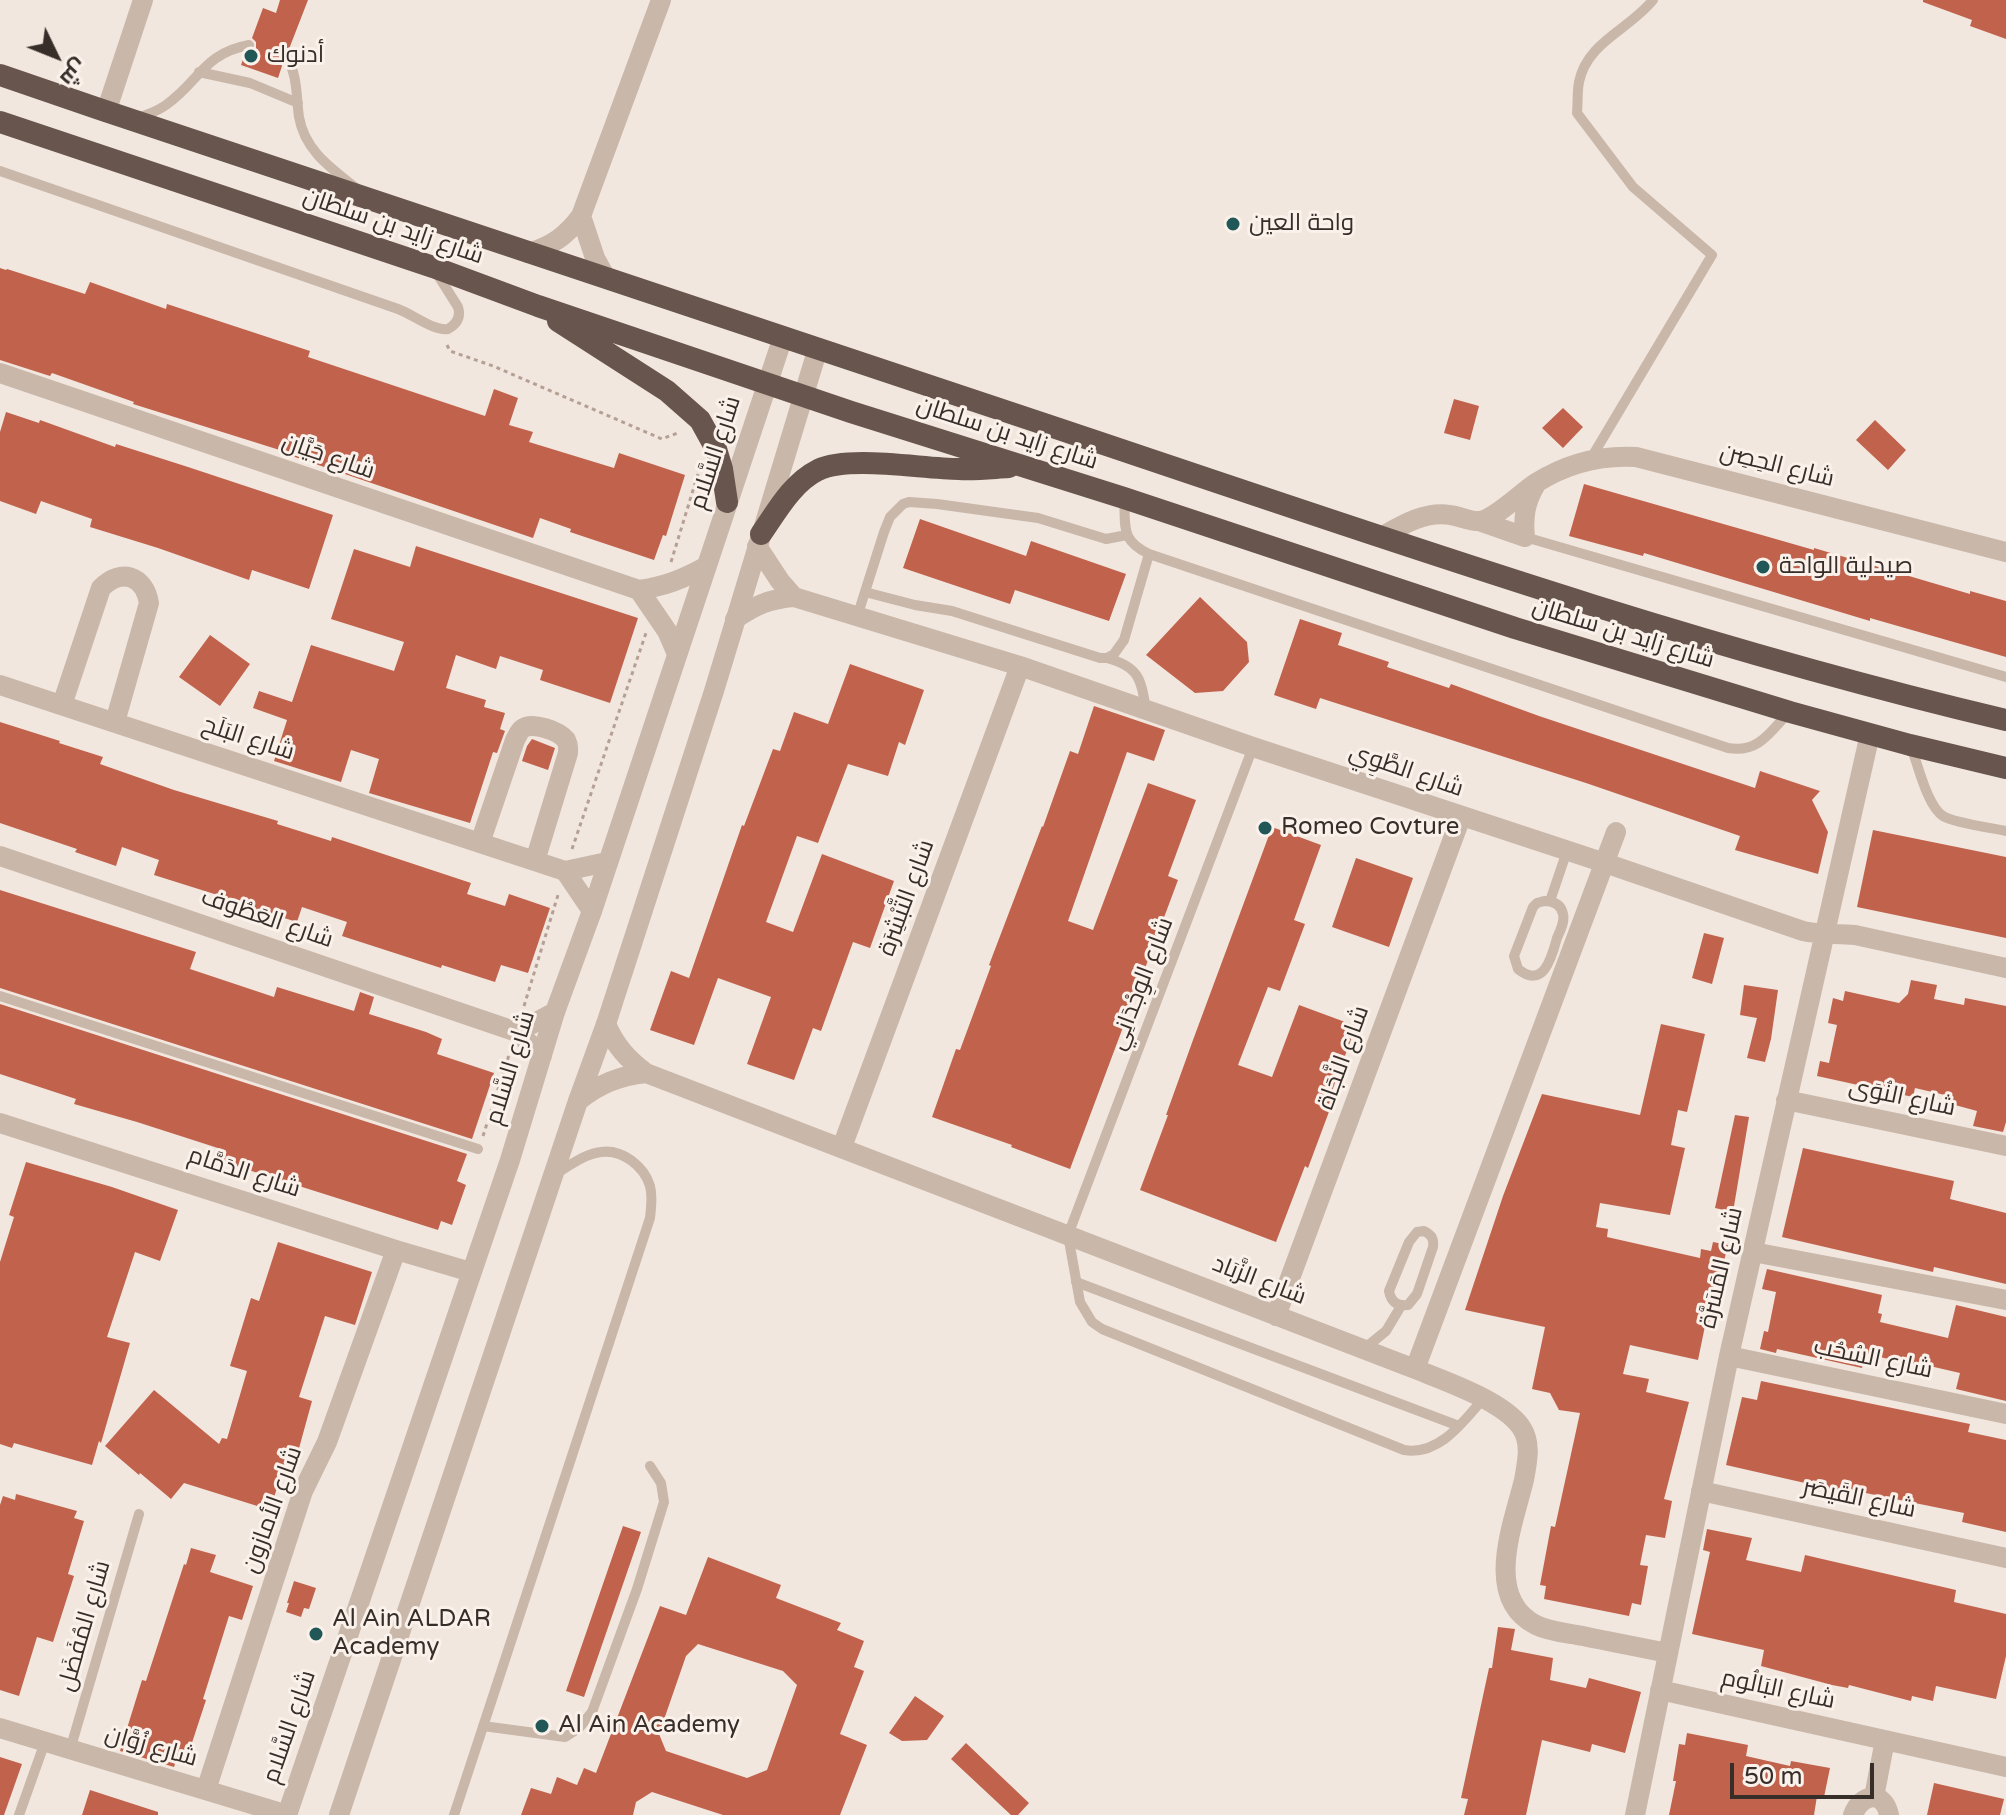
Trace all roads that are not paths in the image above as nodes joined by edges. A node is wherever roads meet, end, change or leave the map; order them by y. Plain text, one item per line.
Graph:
1 (143, 0) edge
2 (661, 0) edge
3 (1653, 0) edge
4 (249, 45) dead end
5 (286, 56) dead end
6 (199, 72) junction
7 (0, 75) edge
8 (298, 103) junction
9 (106, 112) junction
10 (129, 120) junction
11 (0, 122) edge
12 (0, 171) edge
13 (377, 204) junction
14 (581, 216) junction
15 (528, 253) junction
16 (433, 267) junction
17 (606, 278) junction
18 (538, 306) junction
19 (783, 337) junction
20 (818, 348) junction
21 (0, 373) edge
22 (766, 383) junction
23 (802, 395) junction
24 (1589, 461) junction
25 (1021, 466) junction
26 (1537, 482) junction
27 (1124, 498) junction
28 (727, 502) junction
29 (1479, 521) junction
30 (1127, 535) junction
31 (1381, 537) junction
32 (1525, 537) junction
33 (759, 540) junction
34 (2006, 552) edge
35 (1149, 554) junction
36 (705, 567) junction
37 (639, 590) junction
38 (865, 592) junction
39 (794, 597) junction
40 (857, 617) junction
41 (735, 619) junction
42 (677, 654) junction
43 (1107, 658) junction
44 (1020, 666) junction
45 (2006, 677) edge
46 (0, 685) edge
47 (62, 705) junction
48 (1146, 710) junction
49 (1790, 712) junction
50 (2006, 720) edge
51 (115, 722) junction
52 (1870, 734) junction
53 (1910, 745) junction
54 (1253, 747) junction
55 (2006, 768) edge
56 (1461, 817) junction
57 (2006, 831) edge
58 (1616, 832) dead end
59 (480, 843) junction
60 (1567, 851) junction
61 (0, 856) edge
62 (535, 861) junction
63 (607, 862) junction
64 (1605, 863) junction
65 (565, 871) junction
66 (1550, 901) junction
67 (592, 911) junction
68 (1823, 935) junction
69 (2006, 968) edge
70 (0, 996) edge
71 (555, 1012) junction
72 (606, 1024) junction
73 (517, 1032) junction
74 (542, 1055) junction
75 (646, 1073) junction
76 (1786, 1100) junction
77 (578, 1101) junction
78 (1, 1125) edge
79 (2006, 1146) edge
80 (842, 1147) junction
81 (478, 1149) road end
82 (553, 1176) junction
83 (1068, 1235) junction
84 (396, 1250) junction
85 (1753, 1252) junction
86 (471, 1272) junction
87 (1076, 1282) junction
88 (2006, 1300) edge
89 (1401, 1306) junction
90 (1276, 1316) junction
91 (1363, 1349) junction
92 (1729, 1356) junction
93 (1415, 1369) junction
94 (1483, 1399) junction
95 (2006, 1414) edge
96 (1459, 1426) junction
97 (650, 1466) dead end
98 (1701, 1491) junction
99 (139, 1514) dead end
100 (2006, 1558) edge
101 (1667, 1653) junction
102 (1660, 1690) junction
103 (483, 1726) junction
104 (0, 1728) edge
105 (1885, 1740) junction
106 (45, 1742) junction
107 (70, 1750) junction
108 (2006, 1767) edge
109 (206, 1790) junction
110 (1874, 1797) junction
111 (228, 1806) edge
112 (19, 1815) edge
113 (288, 1815) edge
114 (339, 1815) edge
115 (454, 1815) edge
116 (1635, 1815) edge
117 (1853, 1815) edge
118 (1889, 1815) edge

1 - 9 street
2 - 14 street
3 - 24 lane
4 - 6 lane
5 - 8 lane
6 - 8 lane
6 - 10 lane
7 - 9 highway, شارع زايد بن سلطان
8 - 13 lane
9 - 10 highway, شارع زايد بن سلطان
10 - 13 highway, شارع زايد بن سلطان
11 - 16 highway, شارع زايد بن سلطان
12 - 16 lane
13 - 15 highway, شارع زايد بن سلطان
14 - 15 street
14 - 17 street
15 - 17 highway, شارع زايد بن سلطان
16 - 18 highway, شارع زايد بن سلطان
17 - 19 highway, شارع زايد بن سلطان
18 - 22 highway, شارع زايد بن سلطان
18 - 28 highway
19 - 20 highway, شارع زايد بن سلطان
19 - 22 street, شارع السَّلام
20 - 23 street
20 - 31 highway, شارع زايد بن سلطان
21 - 37 street, شارع جَيَّان
22 - 23 highway, شارع زايد بن سلطان
22 - 28 street, شارع السَّلام
23 - 25 highway, شارع زايد بن سلطان
23 - 33 street
24 - 26 street, شارع الحِصِن
24 - 34 street, شارع الحِصِن
25 - 27 highway, شارع زايد بن سلطان
25 - 33 highway
26 - 29 street, شارع الحِصِن
26 - 32 street
27 - 30 lane
27 - 49 highway, شارع زايد بن سلطان
28 - 36 street, شارع السَّلام
29 - 31 street
29 - 32 street
30 - 35 lane
30 - 38 lane
31 - 50 highway, شارع زايد بن سلطان
32 - 45 lane
33 - 39 street
33 - 41 street
35 - 43 lane
35 - 49 lane
36 - 37 street, شارع جَيَّان
36 - 42 street, شارع السَّلام
37 - 42 street
38 - 40 lane
38 - 43 lane
39 - 40 street, شارع الطَّوِي
39 - 41 street
40 - 44 street, شارع الطَّوِي
41 - 72 street
42 - 63 street, شارع السَّلام
43 - 48 lane
44 - 48 street, شارع الطَّوِي
44 - 80 street, شارع التَّبْشِرَة
46 - 47 street, شارع البَلَح
47 - 51 street, شارع البَلَح
47 - 51 street
48 - 54 street, شارع الطَّوِي
49 - 52 highway, شارع زايد بن سلطان
51 - 59 street, شارع البَلَح
52 - 53 highway, شارع زايد بن سلطان
52 - 68 street, شارع المَسَرَّة
53 - 55 highway, شارع زايد بن سلطان
53 - 57 lane
54 - 56 street, شارع الطَّوِي
54 - 83 lane, شارع الوِجْدَانِي
56 - 60 street, شارع الطَّوِي
56 - 90 street, شارع النَّجَاة
58 - 64 street
59 - 62 street, شارع البَلَح
59 - 62 street
60 - 64 street, شارع الطَّوِي
60 - 66 lane
61 - 73 street, شارع العَطُوف
62 - 65 street, شارع البَلَح
63 - 65 street
63 - 67 street, شارع السَّلام
64 - 68 street, شارع الطَّوِي
64 - 93 street
65 - 67 street
66 - 66 lane
67 - 71 street, شارع السَّلام
68 - 69 street, شارع الطَّوِي
68 - 76 street, شارع المَسَرَّة
70 - 81 lane
71 - 73 street
71 - 74 street, شارع السَّلام
72 - 75 street, شارع الزَّبَاد
72 - 77 street
73 - 74 street, شارع العَطُوف
74 - 86 street, شارع السَّلام
75 - 77 street
75 - 80 street, شارع الزَّبَاد
76 - 79 street, شارع النُوَى
76 - 85 street, شارع المَسَرَّة
77 - 82 street
78 - 84 street, شارع الدَمَّام
80 - 83 street, شارع الزَّبَاد
82 - 103 lane
82 - 114 street
83 - 87 lane
83 - 90 street, شارع الزَّبَاد
84 - 86 street, شارع الدَمَّام
84 - 109 street, شارع الأمازون
85 - 88 street
85 - 92 street, شارع المَسَرَّة
86 - 113 street, شارع السَّلام
87 - 96 lane
87 - 96 lane
89 - 89 lane
89 - 91 lane
90 - 91 street, شارع الزَّبَاد
91 - 93 street, شارع الزَّبَاد
92 - 95 street, شارع السُحُب
92 - 98 street, شارع المَسَرَّة
93 - 94 street, شارع الزَّبَاد
94 - 96 lane
94 - 101 street, شارع الزَّبَاد
97 - 103 lane
98 - 100 street, شارع القَيصَر
98 - 101 street, شارع المَسَرَّة
99 - 107 lane, شارع المُفَضَل
101 - 102 street, شارع المَسَرَّة
102 - 105 street, شارع البَالُوم
102 - 116 street, شارع المَسَرَّة
103 - 115 lane
104 - 106 street, شارع زُوَّان
105 - 108 street, شارع البَالُوم
105 - 110 street
106 - 107 street, شارع زُوَّان
106 - 112 lane
107 - 109 street, شارع زُوَّان
109 - 111 street, شارع زُوَّان
110 - 117 street
110 - 118 street
111 - 113 street, شارع زُوَّان

